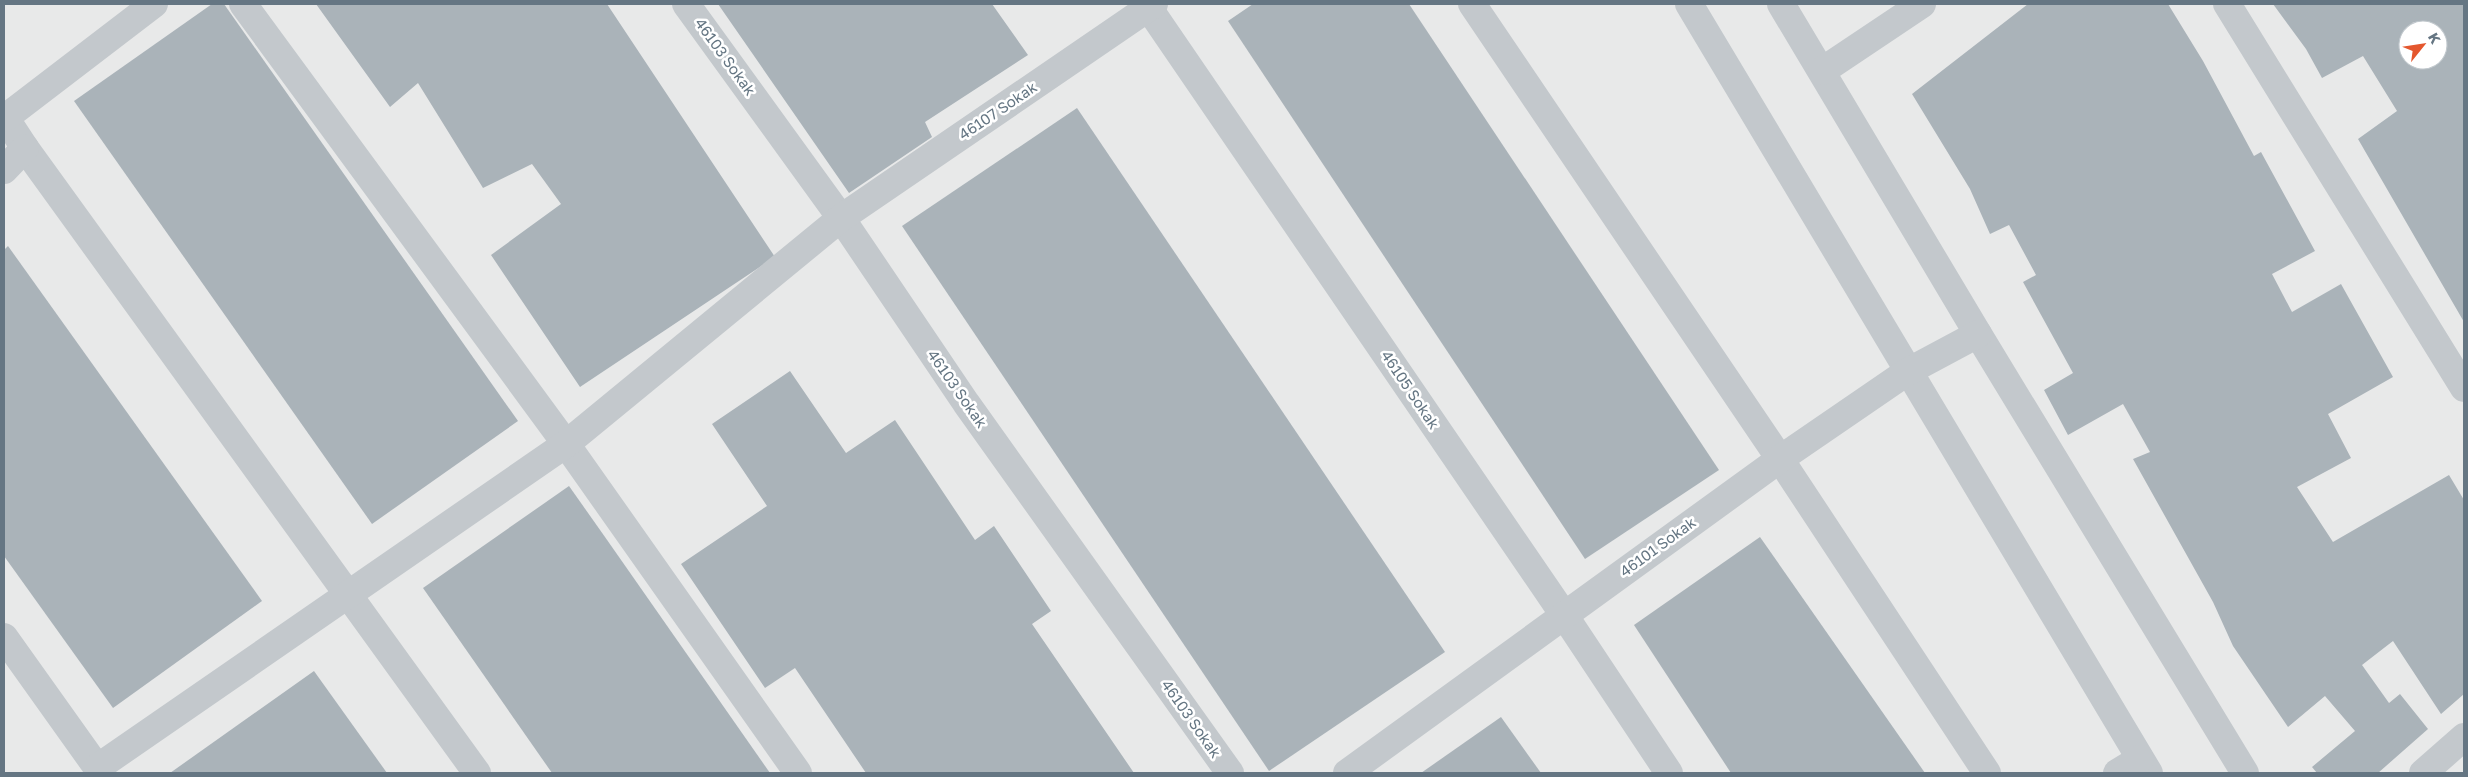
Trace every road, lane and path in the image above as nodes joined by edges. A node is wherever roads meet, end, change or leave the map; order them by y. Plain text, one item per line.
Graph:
1 (154, 4) edge
2 (243, 4) edge
3 (686, 4) edge
4 (1472, 4) edge
5 (1689, 4) edge
6 (1781, 4) edge
7 (1922, 4) edge
8 (2227, 4) edge
9 (1149, 5) edge
10 (1822, 71) junction
11 (4, 117) edge
12 (25, 148) junction
13 (4, 170) edge
14 (841, 218) junction
15 (1978, 334) junction
16 (1907, 372) junction
17 (2464, 388) edge
18 (566, 444) junction
19 (1780, 458) junction
20 (347, 593) junction
21 (1564, 615) junction
22 (4, 637) edge
23 (2464, 737) edge
24 (2145, 766) edge
25 (99, 770) edge
26 (477, 773) edge
27 (798, 773) edge
28 (1230, 773) edge
29 (1347, 773) edge
30 (1669, 773) edge
31 (1988, 773) edge
32 (2117, 773) edge
33 (2245, 773) edge
34 (2423, 773) edge

1 - 11 street
2 - 18 street
3 - 14 street, 46103 Sokak
4 - 19 street
5 - 16 street
6 - 10 street
7 - 10 street
8 - 17 street
9 - 14 street, 46107 Sokak
9 - 21 street, 46105 Sokak
10 - 15 street
11 - 12 street
12 - 13 street
12 - 20 street
14 - 18 street, 46107 Sokak
14 - 28 street, 46103 Sokak
15 - 16 street, 46101 Sokak
15 - 33 street
16 - 19 street, 46101 Sokak
16 - 24 street
18 - 20 street, 46107 Sokak
18 - 27 street
19 - 21 street, 46101 Sokak
19 - 31 street
20 - 25 street, 46107 Sokak
20 - 26 street
21 - 29 street, 46101 Sokak
21 - 30 street, 46105 Sokak
22 - 25 street
23 - 34 street
24 - 32 street

